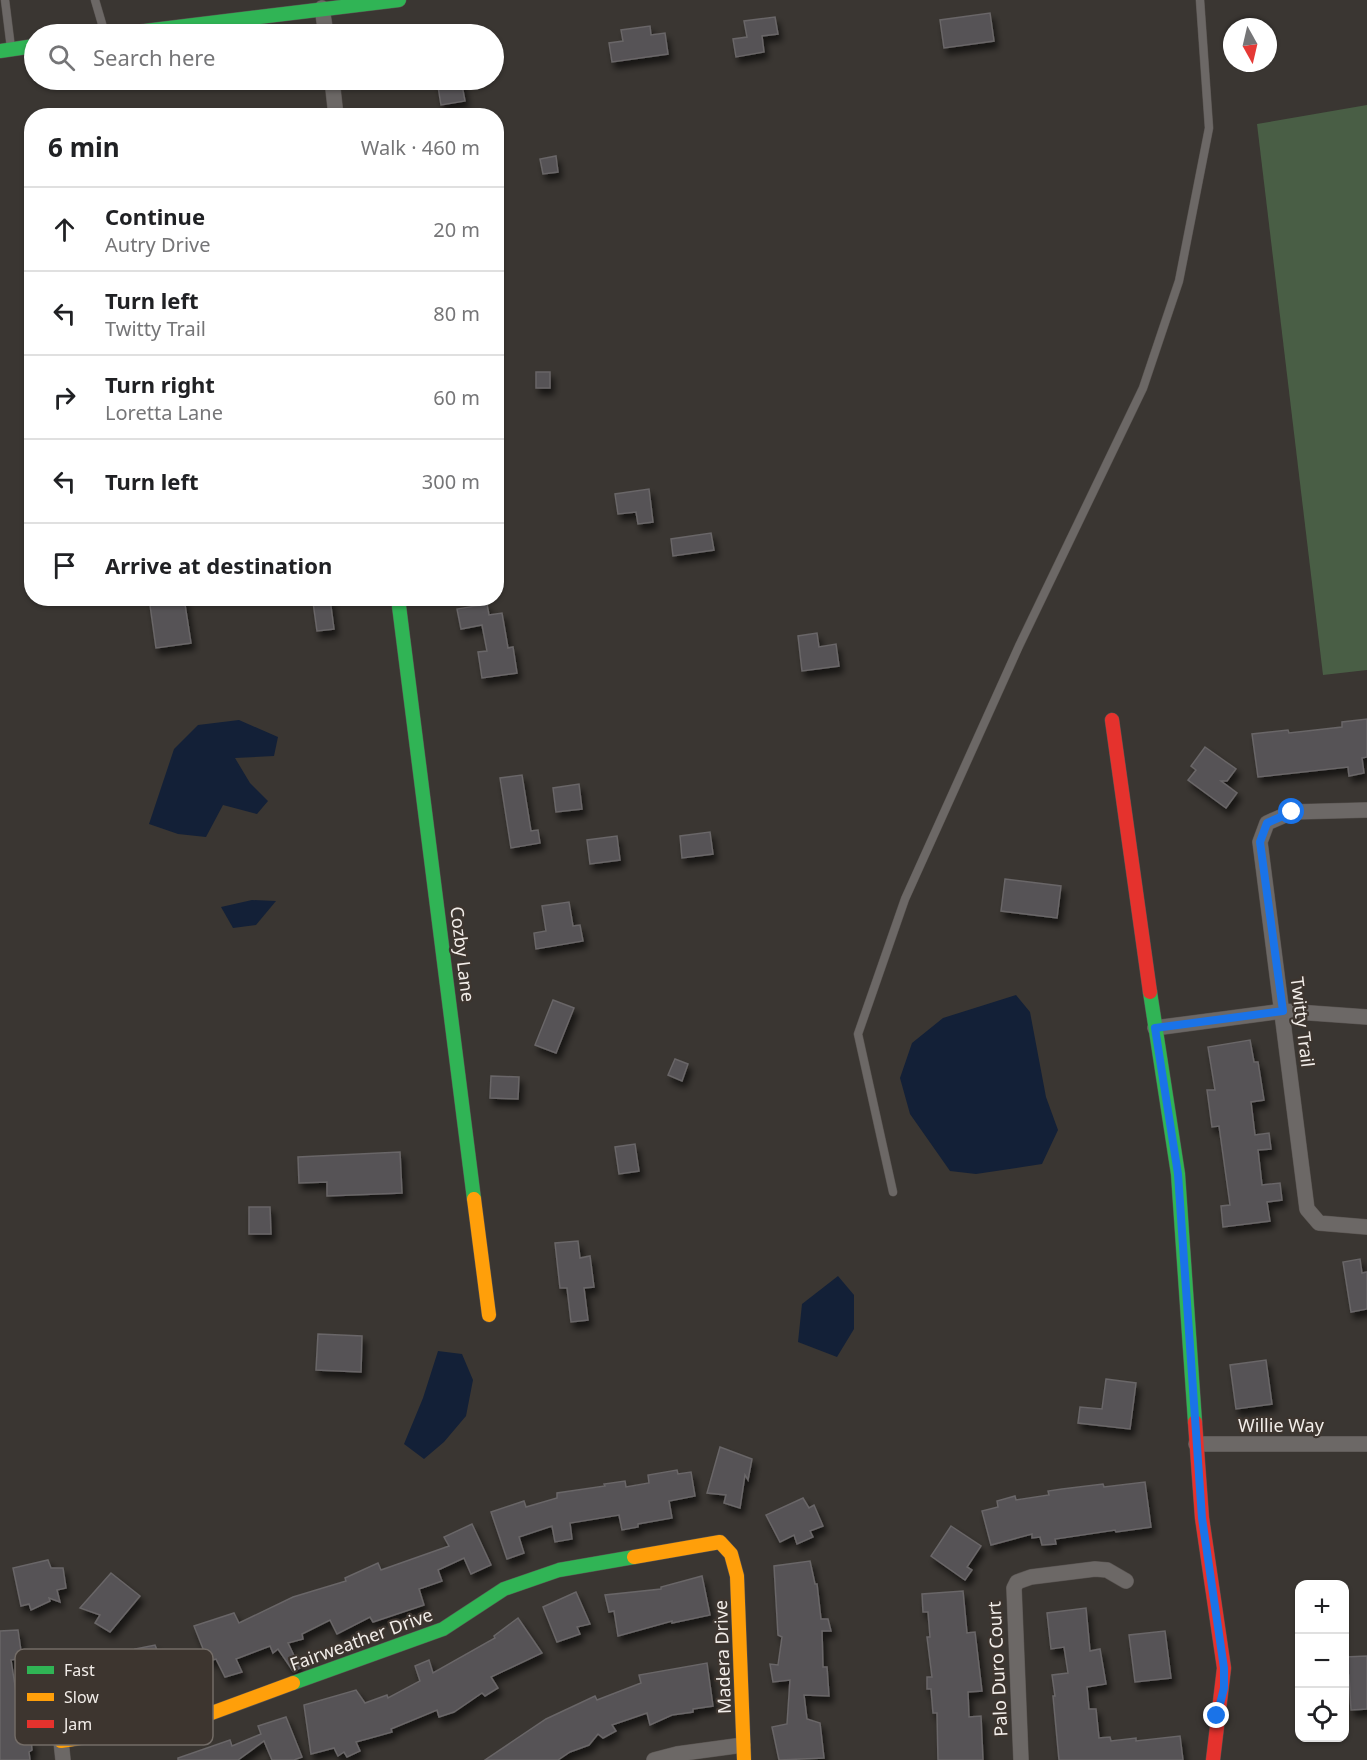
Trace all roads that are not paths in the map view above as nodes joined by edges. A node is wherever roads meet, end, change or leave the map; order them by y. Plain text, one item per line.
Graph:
1 (5, 0) edge
2 (95, 0) edge
3 (399, 0) edge
4 (1200, 0) edge
5 (322, 8) junction
6 (102, 24) edge
7 (198, 24) edge
8 (324, 24) edge
9 (24, 47) edge
10 (6, 50) edge
11 (333, 90) edge
12 (335, 108) edge
13 (399, 606) edge
14 (1112, 720) dead end
15 (1367, 810) edge
16 (1283, 1011) junction
17 (1367, 1017) edge
18 (1155, 1028) junction
19 (893, 1192) dead end
20 (1367, 1227) edge
21 (489, 1315) dead end
22 (1367, 1443) edge
23 (1196, 1444) junction
24 (731, 1554) joint
25 (1126, 1581) dead end
26 (213, 1713) edge
27 (62, 1745) edge
28 (743, 1752) edge
29 (63, 1760) edge
30 (654, 1760) edge
31 (1021, 1760) edge
32 (1213, 1760) edge

1 - 10 lane
2 - 6 lane
3 - 5 street
4 - 19 lane
5 - 7 street
5 - 8 street
9 - 10 street
11 - 12 street
13 - 21 street, Cozby Lane
14 - 18 street
15 - 16 street, Twitty Trail
16 - 17 street
16 - 18 street
16 - 20 street, Twitty Trail
18 - 23 street
22 - 23 street, Willie Way
23 - 32 street
24 - 26 street, Fairweather Drive
24 - 28 street, Madera Drive
25 - 31 street, Palo Duro Court
27 - 29 street
28 - 30 street

